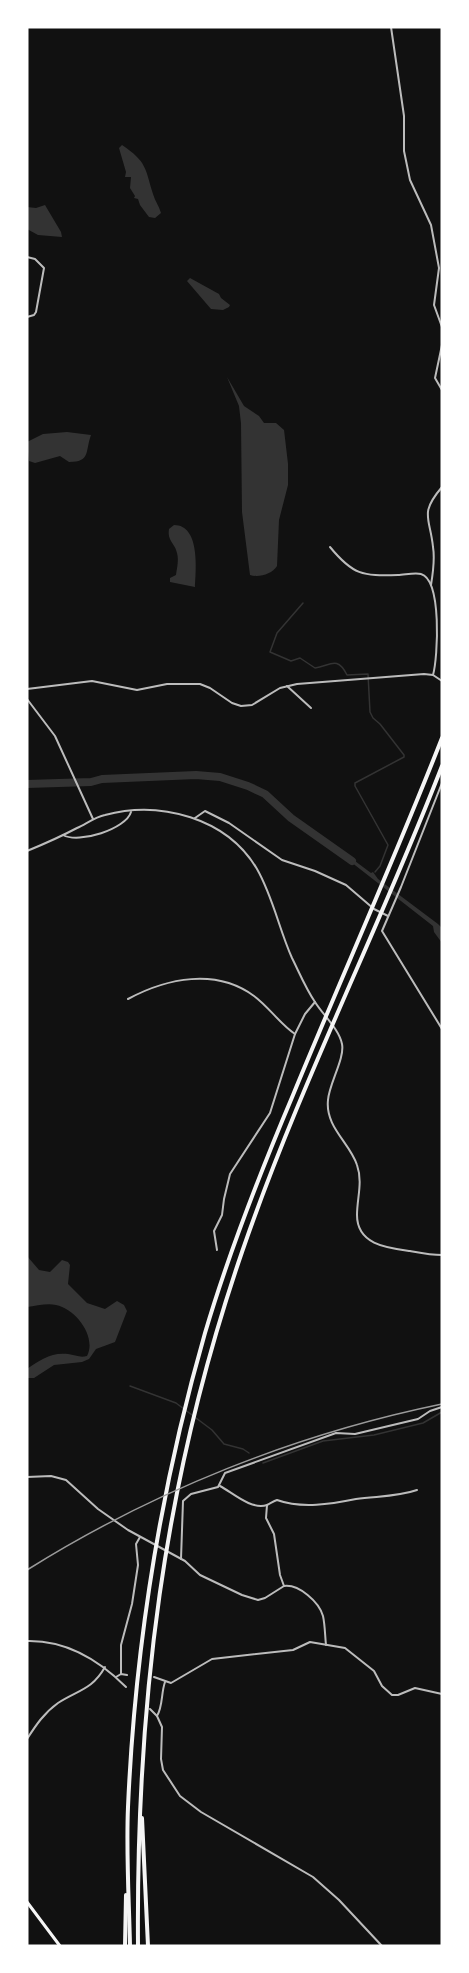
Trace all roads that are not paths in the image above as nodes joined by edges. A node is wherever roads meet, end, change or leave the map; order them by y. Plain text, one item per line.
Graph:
1 (391, 27) edge
2 (27, 257) edge
3 (27, 317) edge
4 (442, 327) edge
5 (442, 345) edge
6 (442, 390) edge
7 (442, 487) edge
8 (330, 547) dead end
9 (431, 588) junction
10 (433, 675) junction
11 (442, 681) edge
12 (287, 686) junction
13 (27, 689) edge
14 (27, 699) edge
15 (311, 708) dead end
16 (442, 738) edge
17 (442, 765) edge
18 (442, 783) edge
19 (130, 812) junction
20 (195, 818) junction
21 (93, 819) junction
22 (63, 835) junction
23 (27, 851) edge
24 (388, 916) junction
25 (128, 999) dead end
26 (315, 1002) junction
27 (442, 1029) edge
28 (295, 1034) junction
29 (217, 1250) dead end
30 (442, 1255) edge
31 (442, 1407) edge
32 (27, 1477) edge
33 (220, 1486) junction
34 (417, 1490) dead end
35 (267, 1504) junction
36 (142, 1538) junction
37 (180, 1558) junction
38 (284, 1586) junction
39 (27, 1641) edge
40 (326, 1645) junction
41 (105, 1667) junction
42 (121, 1674) junction
43 (127, 1675) dead end
44 (116, 1677) junction
45 (154, 1677) dead end
46 (166, 1681) junction
47 (126, 1687) dead end
48 (442, 1694) edge
49 (150, 1709) dead end
50 (157, 1716) junction
51 (27, 1739) edge
52 (141, 1778) junction
53 (127, 1870) junction
54 (27, 1902) edge
55 (60, 1946) edge
56 (125, 1946) edge
57 (130, 1946) edge
58 (138, 1946) edge
59 (148, 1946) edge
60 (382, 1946) edge

1 - 4 street
2 - 3 street
5 - 6 street
7 - 9 street
8 - 9 street
9 - 10 street
10 - 11 street
10 - 12 street
12 - 13 street
12 - 15 street
14 - 21 street
16 - 53 highway
17 - 52 highway
18 - 24 street
19 - 20 street
19 - 21 street
19 - 22 street
20 - 24 street
20 - 26 street
21 - 22 street
22 - 23 street
24 - 27 street
25 - 28 street
26 - 28 street
26 - 30 street
28 - 29 street
31 - 33 street
32 - 36 street
33 - 35 street
33 - 37 street
34 - 35 street
35 - 38 street
36 - 37 street
36 - 42 street
37 - 38 street
38 - 40 street
39 - 41 street
40 - 46 street
40 - 48 street
41 - 44 street
41 - 51 street
42 - 43 street
42 - 44 street
44 - 47 street
45 - 46 street
46 - 50 street
49 - 50 street
50 - 60 street
52 - 58 highway
52 - 59 highway
53 - 56 highway
53 - 57 highway
54 - 55 main road

